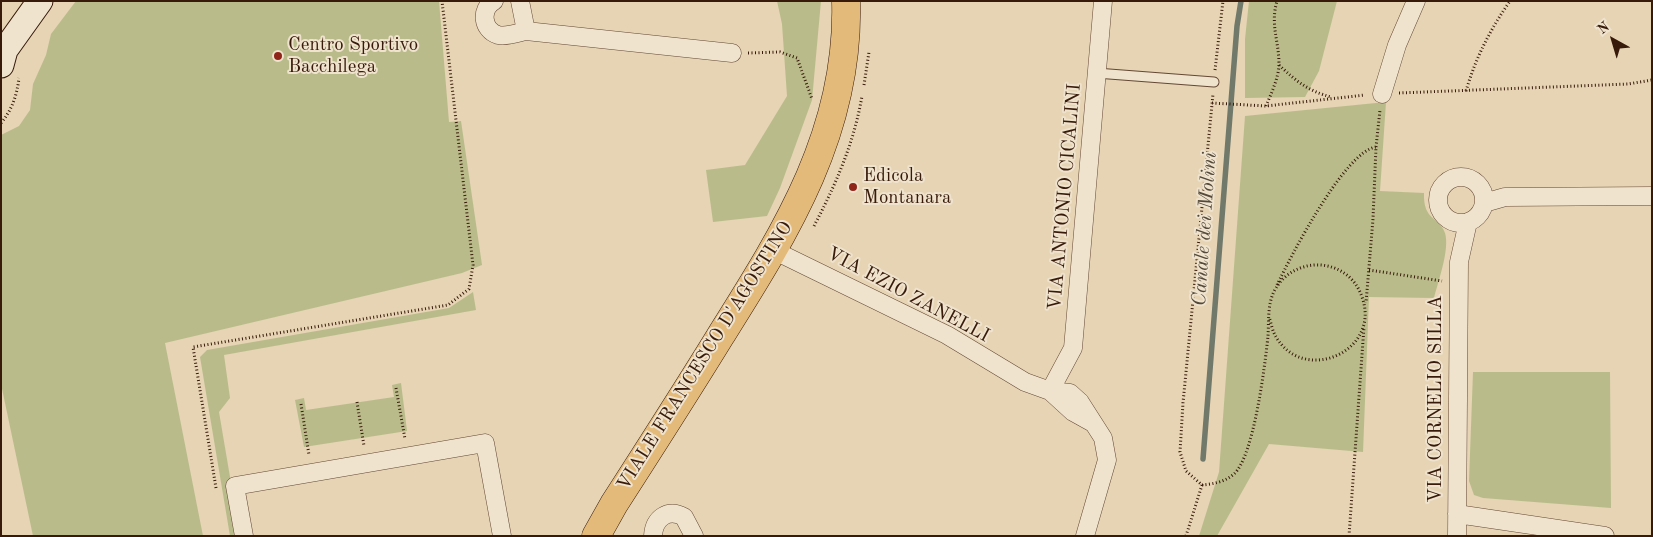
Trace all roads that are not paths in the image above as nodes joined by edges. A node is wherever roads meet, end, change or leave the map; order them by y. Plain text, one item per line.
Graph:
1 (30, 1) edge
2 (40, 1) edge
3 (494, 1) edge
4 (520, 1) edge
5 (846, 1) edge
6 (1103, 1) edge
7 (1416, 1) edge
8 (1, 24) edge
9 (526, 31) junction
10 (732, 53) road end
11 (10, 69) edge
12 (1096, 73) junction
13 (1214, 82) road end
14 (1382, 94) road end
15 (1483, 196) junction
16 (1652, 196) edge
17 (1460, 222) junction
18 (773, 250) junction
19 (1050, 391) junction
20 (1456, 514) junction
21 (244, 536) edge
22 (502, 536) edge
23 (596, 536) edge
24 (653, 536) edge
25 (694, 536) edge
26 (1085, 536) edge
27 (1457, 536) edge
28 (1605, 536) edge

1 - 8 street
2 - 11 street
3 - 9 street
4 - 9 street
5 - 18 main road, VIALE FRANCESCO D'AGOSTINO
6 - 12 street, VIA ANTONIO CICALINI
7 - 14 street
9 - 10 street
12 - 13 lane
12 - 19 street, VIA ANTONIO CICALINI
15 - 16 street
15 - 17 street, VIA CORNELIO SILLA
15 - 17 street
17 - 20 street, VIA CORNELIO SILLA
18 - 19 street, VIA EZIO ZANELLI
18 - 23 main road, VIALE FRANCESCO D'AGOSTINO
19 - 26 street
20 - 27 street, VIA CORNELIO SILLA
20 - 28 street
21 - 22 street
24 - 25 street

